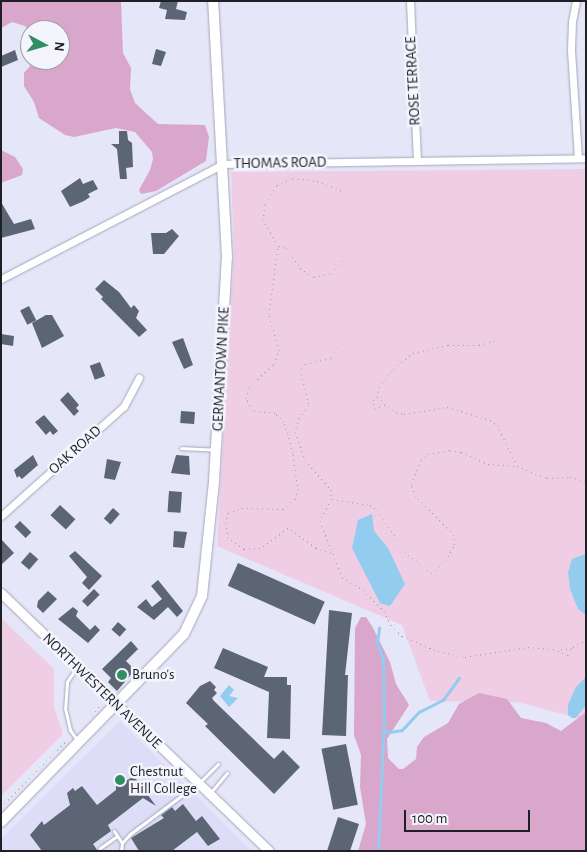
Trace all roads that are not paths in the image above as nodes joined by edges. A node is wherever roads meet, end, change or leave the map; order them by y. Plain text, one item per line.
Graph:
1 (213, 1) edge
2 (410, 1) edge
3 (576, 1) edge
4 (582, 158) edge
5 (417, 160) junction
6 (224, 164) junction
7 (1, 279) edge
8 (139, 378) dead end
9 (181, 448) dead end
10 (216, 450) junction
11 (1, 516) edge
12 (1, 593) edge
13 (77, 666) junction
14 (116, 705) junction
15 (76, 738) junction
16 (218, 764) dead end
17 (227, 774) dead end
18 (198, 784) junction
19 (209, 795) junction
20 (1, 822) edge
21 (114, 831) dead end
22 (117, 836) junction
23 (122, 843) junction
24 (100, 848) dead end
25 (121, 851) edge
26 (269, 851) edge

1 - 6 main road, GERMANTOWN PIKE
2 - 5 street, ROSE TERRACE
3 - 4 street
4 - 5 street, THOMAS ROAD
5 - 6 street, THOMAS ROAD
6 - 7 street, THOMAS ROAD
6 - 10 main road, GERMANTOWN PIKE
8 - 11 street, OAK ROAD
9 - 10 lane
10 - 14 main road, GERMANTOWN PIKE
12 - 13 street, NORTHWESTERN AVENUE
13 - 14 street, NORTHWESTERN AVENUE
13 - 15 lane
14 - 15 main road, GERMANTOWN PIKE
14 - 18 street, NORTHWESTERN AVENUE
15 - 20 main road, GERMANTOWN PIKE
16 - 18 lane
17 - 19 lane
18 - 19 street, NORTHWESTERN AVENUE
18 - 23 lane
19 - 26 street, NORTHWESTERN AVENUE
21 - 22 lane
22 - 23 lane
22 - 24 lane
23 - 25 lane

